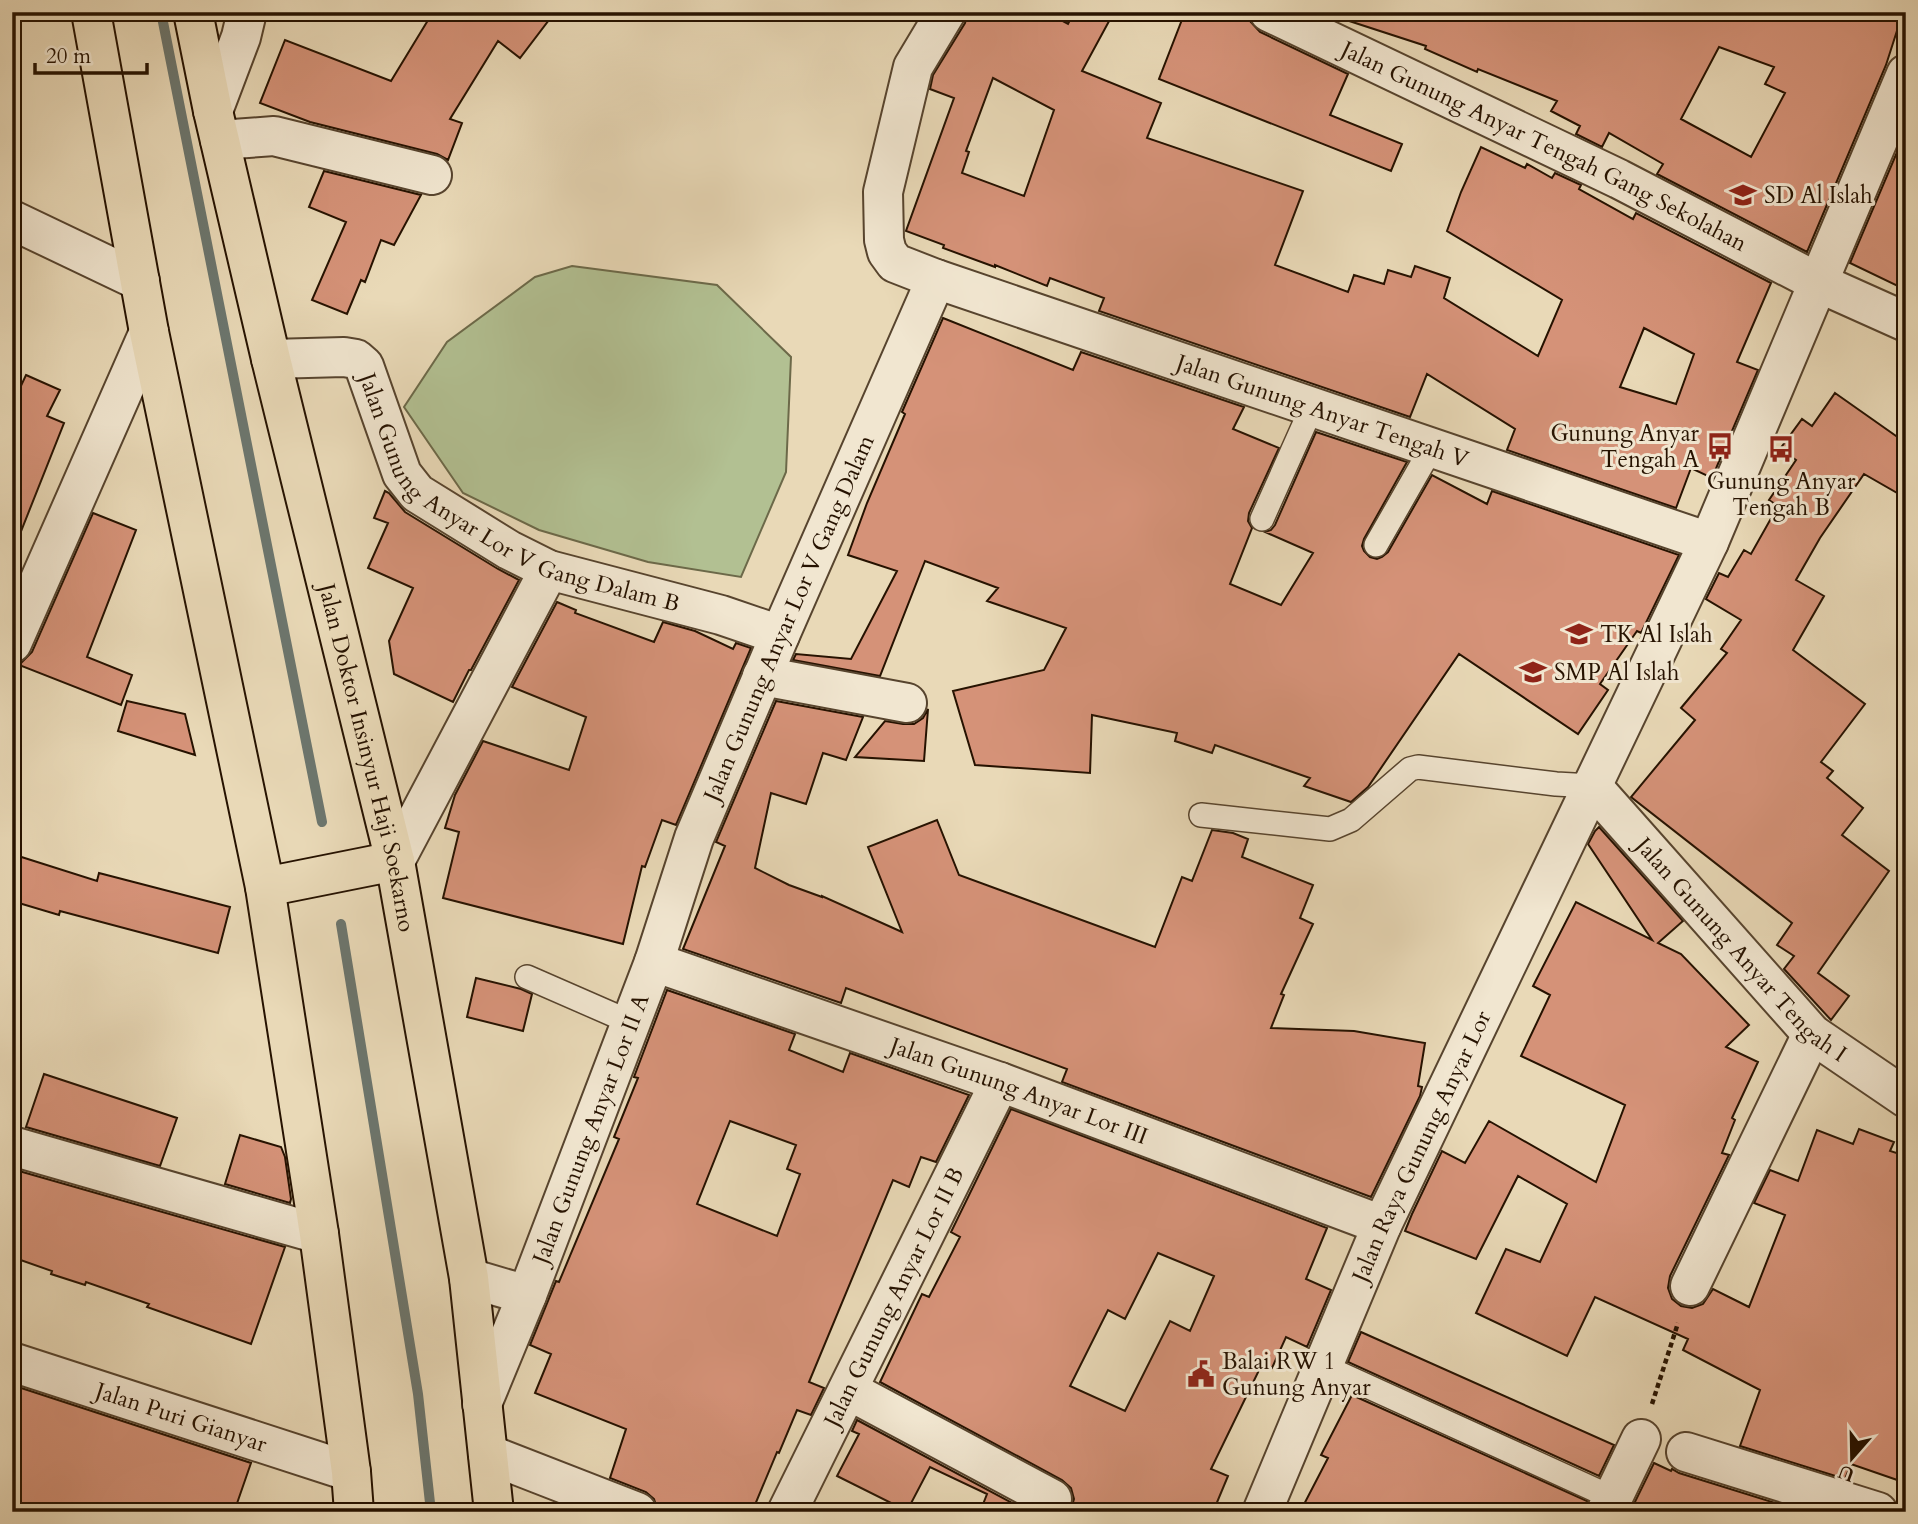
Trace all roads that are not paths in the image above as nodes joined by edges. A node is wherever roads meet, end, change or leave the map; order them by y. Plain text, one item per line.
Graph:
1 (91, 12) edge
2 (193, 12) edge
3 (247, 12) edge
4 (946, 12) edge
5 (1269, 12) edge
6 (1906, 74) edge
7 (217, 126) junction
8 (432, 175) dead end
9 (12, 220) edge
10 (936, 279) junction
11 (140, 281) junction
12 (1819, 283) junction
13 (1906, 322) edge
14 (149, 332) junction
15 (271, 359) junction
16 (1312, 407) junction
17 (1432, 447) junction
18 (1262, 519) dead end
19 (1709, 542) junction
20 (1376, 545) dead end
21 (549, 570) junction
22 (780, 635) junction
23 (12, 643) edge
24 (762, 676) junction
25 (907, 703) dead end
26 (1592, 786) junction
27 (1201, 815) dead end
28 (395, 861) junction
29 (265, 887) junction
30 (654, 962) junction
31 (527, 977) dead end
32 (630, 1022) junction
33 (1812, 1034) junction
34 (1000, 1082) junction
35 (1903, 1088) edge
36 (12, 1146) edge
37 (1382, 1225) junction
38 (319, 1234) junction
39 (469, 1278) junction
40 (1690, 1286) road end
41 (527, 1295) junction
42 (12, 1362) edge
43 (1322, 1366) junction
44 (848, 1390) junction
45 (482, 1404) junction
46 (1641, 1438) road end
47 (1686, 1452) dead end
48 (488, 1454) junction
49 (351, 1472) junction
50 (1052, 1499) dead end
51 (1609, 1505) edge
52 (354, 1512) edge
53 (494, 1512) edge
54 (637, 1512) edge
55 (787, 1512) edge
56 (1262, 1512) edge
57 (1878, 1512) edge

1 - 11 main road
2 - 7 main road, Jalan Doktor Insinyur Haji Soekarno
3 - 7 street
4 - 10 street, Jalan Gunung Anyar Tengah V
5 - 12 street, Jalan Gunung Anyar Tengah Gang Sekolahan
6 - 12 street, Jalan Raya Gunung Anyar Lor
7 - 8 street
7 - 15 main road, Jalan Doktor Insinyur Haji Soekarno
9 - 11 street
10 - 16 street, Jalan Gunung Anyar Tengah V
10 - 22 street, Jalan Gunung Anyar Lor V Gang Dalam
11 - 14 main road
12 - 13 street, Jalan Gunung Anyar Tengah Gang Sekolahan
12 - 19 street, Jalan Raya Gunung Anyar Lor
14 - 23 street
14 - 29 main road
15 - 21 street, Jalan Gunung Anyar Lor V Gang Dalam B
15 - 28 main road, Jalan Doktor Insinyur Haji Soekarno
16 - 17 street, Jalan Gunung Anyar Tengah V
16 - 18 lane
17 - 19 street, Jalan Gunung Anyar Tengah V
17 - 20 lane
19 - 26 street, Jalan Raya Gunung Anyar Lor
21 - 22 street, Jalan Gunung Anyar Lor V Gang Dalam B
21 - 28 street
22 - 24 street, Jalan Gunung Anyar Lor V Gang Dalam
24 - 25 street
24 - 30 street, Jalan Gunung Anyar Lor V Gang Dalam
26 - 27 lane
26 - 33 street, Jalan Gunung Anyar Tengah I
26 - 37 street, Jalan Raya Gunung Anyar Lor
28 - 29 main road
28 - 39 main road, Jalan Doktor Insinyur Haji Soekarno
29 - 38 main road
30 - 32 street, Jalan Gunung Anyar Lor II A
30 - 34 street, Jalan Gunung Anyar Lor III
31 - 32 lane
32 - 41 street, Jalan Gunung Anyar Lor II A
33 - 35 street, Jalan Gunung Anyar Tengah I
33 - 40 street
34 - 37 street, Jalan Gunung Anyar Lor III
34 - 44 street, Jalan Gunung Anyar Lor II B
36 - 38 street
37 - 43 street, Jalan Raya Gunung Anyar Lor
38 - 49 main road
39 - 41 street
39 - 45 main road, Jalan Doktor Insinyur Haji Soekarno
41 - 45 street, Jalan Gunung Anyar Lor II A
42 - 49 street, Jalan Puri Gianyar
43 - 51 lane
43 - 56 street, Jalan Raya Gunung Anyar Lor
44 - 50 street
44 - 55 street, Jalan Gunung Anyar Lor II B
45 - 48 main road, Jalan Doktor Insinyur Haji Soekarno
46 - 51 street
47 - 57 street
48 - 53 main road, Jalan Doktor Insinyur Haji Soekarno
48 - 54 street
49 - 52 main road

